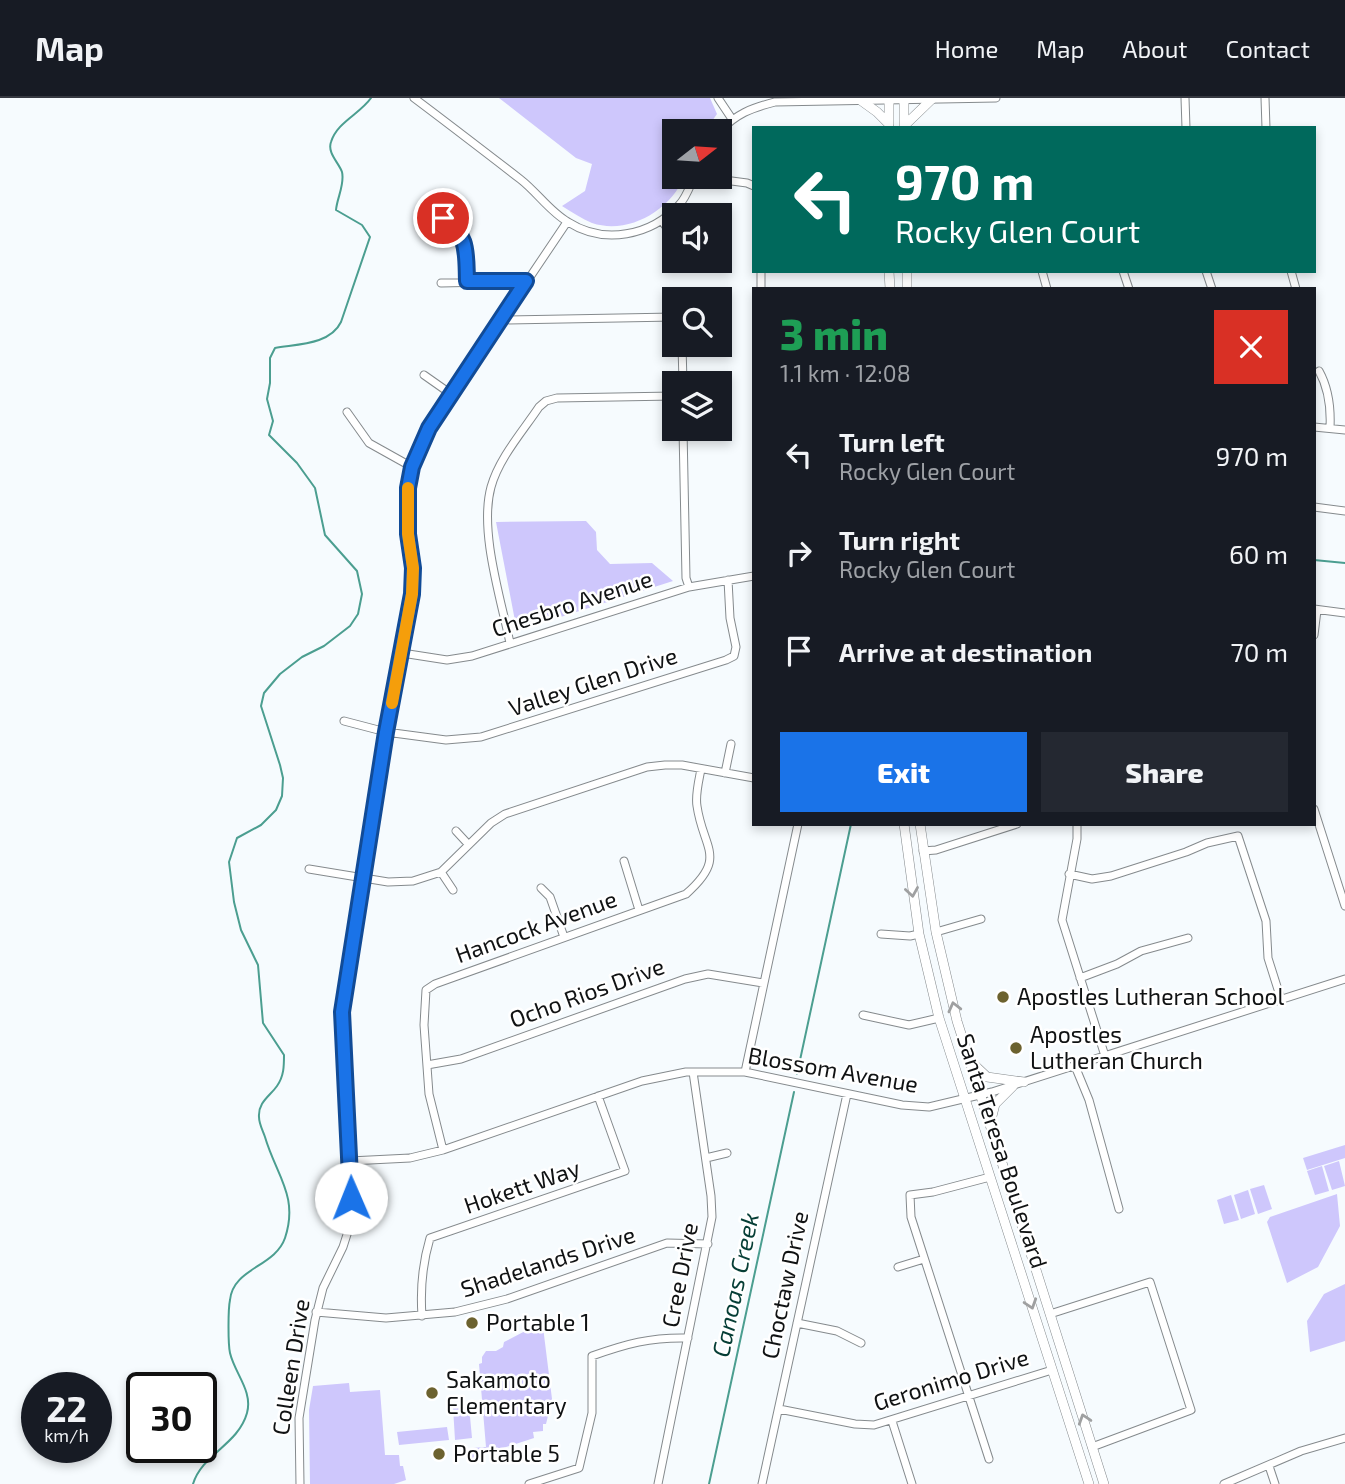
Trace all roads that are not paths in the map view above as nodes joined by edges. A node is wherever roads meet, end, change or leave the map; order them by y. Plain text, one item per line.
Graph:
1 (414, 98) edge
2 (718, 98) edge
3 (933, 98) edge
4 (996, 98) edge
5 (1185, 98) edge
6 (1265, 98) edge
7 (855, 99) edge
8 (889, 99) edge
9 (904, 99) edge
10 (732, 119) joint
11 (888, 126) edge
12 (904, 126) edge
13 (905, 126) edge
14 (1186, 126) edge
15 (1266, 126) edge
16 (732, 181) edge
17 (752, 185) edge
18 (443, 218) dead end
19 (662, 220) edge
20 (567, 222) junction
21 (467, 281) junction
22 (526, 281) junction
23 (441, 283) dead end
24 (662, 317) edge
25 (501, 320) junction
26 (1319, 371) dead end
27 (424, 375) dead end
28 (451, 394) junction
29 (662, 396) edge
30 (346, 412) dead end
31 (1316, 427) edge
32 (1330, 428) junction
33 (1345, 430) edge
34 (683, 441) edge
35 (412, 467) junction
36 (1316, 507) edge
37 (1345, 511) edge
38 (752, 576) edge
39 (728, 580) junction
40 (689, 587) junction
41 (1316, 610) edge
42 (1345, 613) edge
43 (510, 643) junction
44 (402, 653) junction
45 (344, 721) dead end
46 (386, 732) junction
47 (731, 744) dead end
48 (701, 769) junction
49 (725, 773) junction
50 (752, 778) edge
51 (1316, 815) edge
52 (798, 826) edge
53 (904, 826) edge
54 (920, 826) edge
55 (1011, 826) edge
56 (1077, 826) edge
57 (456, 831) dead end
58 (468, 844) junction
59 (923, 852) junction
60 (624, 861) dead end
61 (309, 869) dead end
62 (442, 872) junction
63 (1069, 874) junction
64 (363, 878) junction
65 (541, 888) dead end
66 (453, 890) dead end
67 (1345, 906) edge
68 (639, 910) junction
69 (981, 919) dead end
70 (936, 932) junction
71 (881, 934) dead end
72 (919, 934) junction
73 (564, 937) junction
74 (1188, 939) dead end
75 (1080, 978) junction
76 (1345, 979) edge
77 (763, 983) junction
78 (1281, 999) junction
79 (863, 1015) dead end
80 (939, 1018) junction
81 (1105, 1056) junction
82 (969, 1060) junction
83 (426, 1065) junction
84 (1075, 1066) junction
85 (693, 1072) junction
86 (745, 1072) junction
87 (1024, 1082) junction
88 (1013, 1086) junction
89 (847, 1094) junction
90 (597, 1096) junction
91 (980, 1096) junction
92 (965, 1100) junction
93 (990, 1126) junction
94 (443, 1150) junction
95 (727, 1153) dead end
96 (706, 1158) junction
97 (351, 1161) junction
98 (990, 1177) junction
99 (1119, 1209) dead end
100 (708, 1244) junction
101 (924, 1259) junction
102 (898, 1267) dead end
103 (316, 1312) junction
104 (1050, 1314) junction
105 (422, 1316) junction
106 (797, 1323) junction
107 (688, 1338) junction
108 (861, 1343) dead end
109 (1052, 1370) junction
110 (969, 1396) junction
111 (779, 1409) junction
112 (892, 1421) junction
113 (1345, 1438) edge
114 (1092, 1447) junction
115 (989, 1459) dead end
116 (1269, 1466) junction
117 (300, 1484) edge
118 (529, 1484) edge
119 (658, 1484) edge
120 (762, 1484) edge
121 (912, 1484) edge
122 (1089, 1484) edge
123 (1104, 1484) edge
124 (1224, 1484) edge
125 (1275, 1484) edge

1 - 20 street
2 - 10 street
3 - 4 street
3 - 9 street
3 - 13 main road
5 - 14 street
6 - 15 street
7 - 8 street
7 - 10 street
7 - 11 main road
8 - 9 street
8 - 11 main road
9 - 12 main road
16 - 17 street
18 - 21 street
19 - 20 street
20 - 22 street, Colleen Drive
21 - 22 street
21 - 23 street
22 - 25 street, Colleen Drive
24 - 25 street
25 - 28 street, Colleen Drive
26 - 32 street
27 - 28 street
28 - 35 street, Colleen Drive
29 - 43 street
30 - 35 street
31 - 32 street
32 - 33 street
34 - 40 street
35 - 44 street, Colleen Drive
36 - 37 street
38 - 39 street, Chesbro Avenue
39 - 40 street, Chesbro Avenue
39 - 46 street, Valley Glen Drive
40 - 43 street, Chesbro Avenue
41 - 42 street
43 - 44 street, Chesbro Avenue
44 - 46 street, Colleen Drive
45 - 46 street, Valley Glen Drive
46 - 64 street, Colleen Drive
47 - 49 street
48 - 49 street
48 - 58 street
48 - 68 street, Hancock Avenue
49 - 50 street
51 - 67 street
52 - 77 street
53 -> 72 main road, Santa Teresa Boulevard
54 - 59 main road, Santa Teresa Boulevard
55 - 59 street
56 - 63 street
57 - 58 street
58 - 62 street
59 - 70 main road, Santa Teresa Boulevard
60 - 68 street
61 - 64 street
62 - 64 street
62 - 66 street
63 - 75 street
63 - 78 street
64 - 97 street, Colleen Drive
65 - 73 street
68 - 73 street, Hancock Avenue
69 - 70 street
82 -> 70 main road, Santa Teresa Boulevard
71 - 72 street
72 - 80 main road, Santa Teresa Boulevard
73 - 83 street, Hancock Avenue
74 - 75 street
75 - 81 street
76 - 78 street, Blossom Avenue
77 - 83 street, Ocho Rios Drive
77 - 86 street
78 - 81 street, Blossom Avenue
79 - 80 street
80 - 92 main road, Santa Teresa Boulevard
81 - 84 street, Blossom Avenue
82 - 87 main road
82 - 91 main road, Santa Teresa Boulevard
83 - 94 street, Hancock Avenue
84 - 87 street, Blossom Avenue
84 - 99 street
85 - 86 street, Blossom Avenue
85 - 90 street, Blossom Avenue
85 - 96 street, Cree Drive
86 - 89 street, Blossom Avenue
87 - 88 street, Blossom Avenue
88 - 91 street, Blossom Avenue
88 - 93 main road
89 - 92 street, Blossom Avenue
89 - 106 street, Choctaw Drive
90 - 94 street, Blossom Avenue
90 - 105 street, Hokett Way
91 - 92 street, Blossom Avenue
91 - 93 main road, Santa Teresa Boulevard
92 - 98 main road, Santa Teresa Boulevard
93 - 104 main road, Santa Teresa Boulevard
94 - 97 street, Blossom Avenue
95 - 96 street
96 - 100 street, Cree Drive
97 - 103 street, Colleen Drive
98 - 101 street
98 -> 109 main road, Santa Teresa Boulevard
100 - 105 street, Shadelands Drive
100 - 107 street, Cree Drive
101 - 102 street
101 - 110 street
103 - 105 street, Shadelands Drive
103 - 117 street, Colleen Drive
114 -> 104 main road, Santa Teresa Boulevard
104 - 114 street
106 - 108 street
106 - 111 street, Choctaw Drive
107 - 118 street
107 - 119 street, Cree Drive
109 - 110 street, Geronimo Drive
109 - 122 main road, Santa Teresa Boulevard
110 - 112 street, Geronimo Drive
110 - 115 street
111 - 112 street, Geronimo Drive
111 - 120 street, Choctaw Drive
112 - 121 street
113 - 116 street
114 - 123 main road, Santa Teresa Boulevard
116 - 124 street
116 - 125 street

